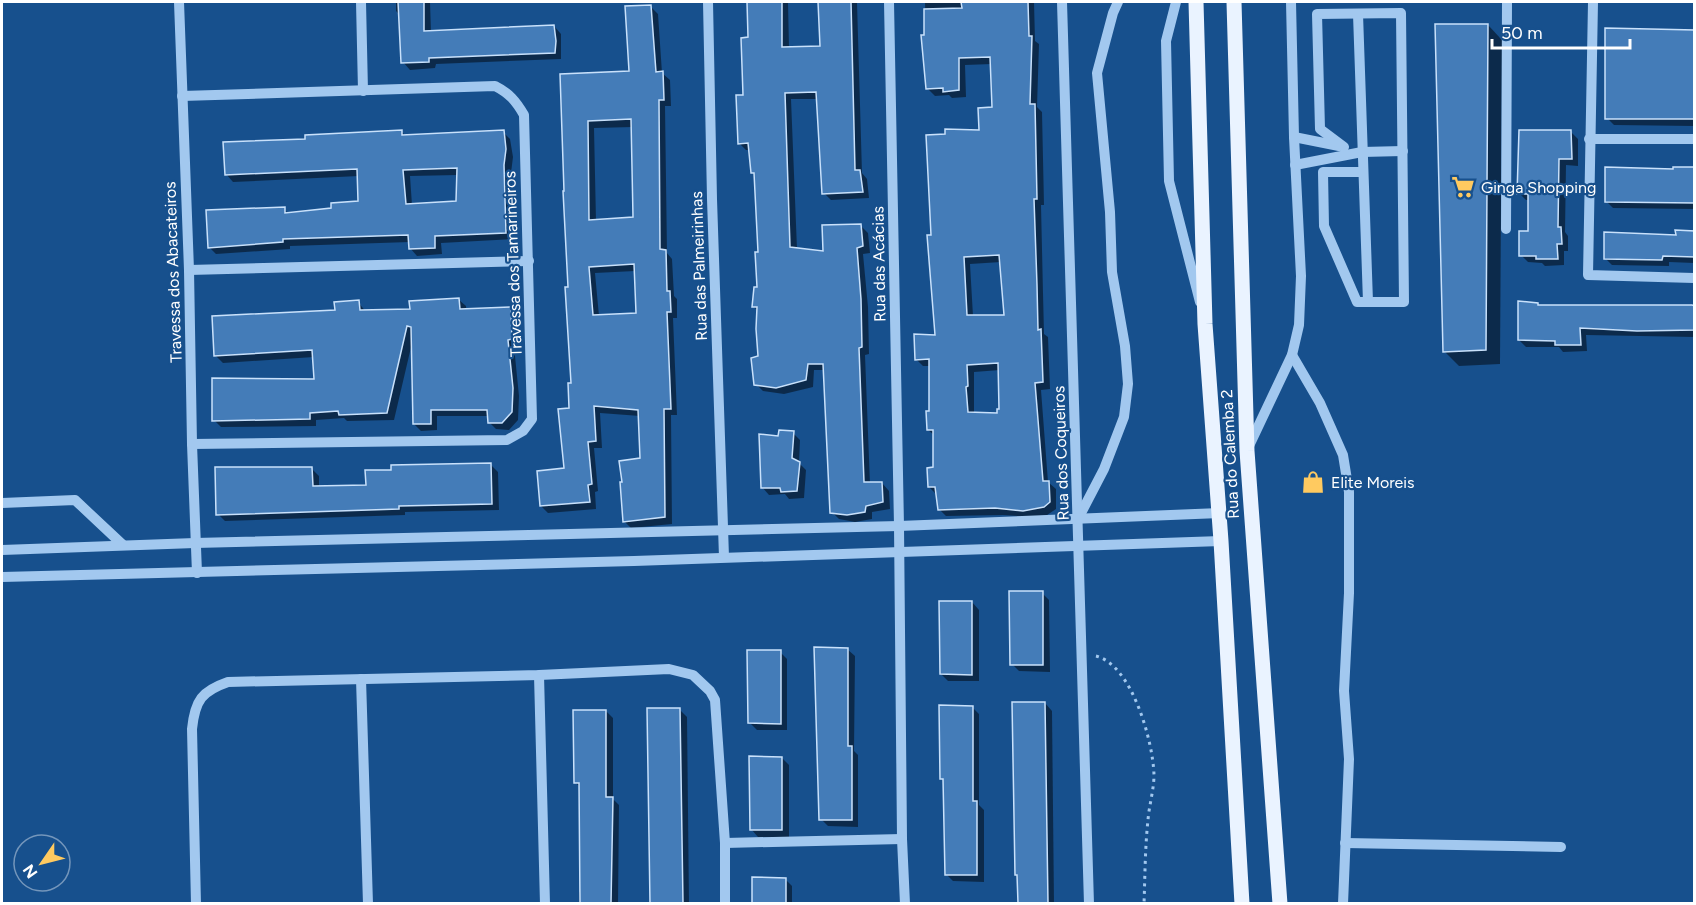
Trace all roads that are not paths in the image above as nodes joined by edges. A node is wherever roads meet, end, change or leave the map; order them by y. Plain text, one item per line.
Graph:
1 (179, 2) edge
2 (361, 2) edge
3 (708, 2) edge
4 (889, 2) edge
5 (1062, 2) edge
6 (1118, 2) edge
7 (1176, 2) edge
8 (1196, 2) edge
9 (1234, 2) edge
10 (1291, 2) edge
11 (1508, 2) edge
12 (1593, 2) edge
13 (1358, 14) junction
14 (363, 91) junction
15 (182, 96) junction
16 (1294, 137) junction
17 (1589, 139) junction
18 (1695, 139) edge
19 (1344, 147) junction
20 (1403, 151) junction
21 (1362, 152) junction
22 (1295, 165) junction
23 (1363, 172) junction
24 (1506, 230) dead end
25 (529, 261) junction
26 (189, 270) junction
27 (1695, 278) edge
28 (1368, 302) junction
29 (1205, 324) junction
30 (1292, 355) junction
31 (192, 444) junction
32 (1247, 451) junction
33 (2, 503) edge
34 (1220, 513) junction
35 (1078, 518) junction
36 (899, 526) junction
37 (722, 530) junction
38 (1221, 542) junction
39 (195, 543) junction
40 (123, 545) junction
41 (1078, 547) junction
42 (2, 550) edge
43 (899, 553) junction
44 (723, 557) junction
45 (196, 573) junction
46 (2, 577) edge
47 (539, 675) junction
48 (361, 679) junction
49 (902, 839) junction
50 (725, 843) junction
51 (1345, 843) junction
52 (1561, 847) dead end
53 (196, 903) edge
54 (368, 903) edge
55 (545, 903) edge
56 (725, 903) edge
57 (905, 903) edge
58 (1089, 903) edge
59 (1242, 903) edge
60 (1280, 903) edge
61 (1343, 903) edge

1 - 15 street, Travessa dos Abacateiros
2 - 14 street
3 - 37 street, Rua das Palmeirinhas
4 - 36 street, Rua das Acácias
5 - 35 street, Rua dos Coqueiros
6 - 35 street
7 - 29 street
8 - 29 main road, Rua do Calemba 2
9 - 32 main road, Rua do Calemba 2
10 - 16 street
11 - 24 street
12 - 17 street
13 - 19 street
13 - 20 street
13 - 21 street
14 - 15 street, Travessa dos Tamarineiros
14 - 25 street, Travessa dos Tamarineiros
15 - 26 street, Travessa dos Abacateiros
16 - 19 street
16 - 22 street
17 - 18 street
17 - 27 street
19 - 21 street
20 - 21 street
20 - 28 street
21 - 22 street
21 - 23 street
22 - 30 street
23 - 28 street
23 - 28 street
25 - 26 street
25 - 31 street, Travessa dos Tamarineiros
26 - 31 street, Travessa dos Abacateiros
29 - 34 main road, Rua do Calemba 2
30 - 32 street
30 - 51 street
31 - 39 street, Travessa dos Abacateiros
32 - 60 main road, Rua do Calemba 2
33 - 40 street
34 - 35 street
34 - 38 main road, Rua do Calemba 2
35 - 36 street
35 - 41 street, Rua dos Coqueiros
36 - 37 street
36 - 43 street, Rua das Acácias
37 - 39 street
37 - 44 street, Rua das Palmeirinhas
38 - 41 street
38 - 59 main road, Rua do Calemba 2
39 - 40 street
39 - 45 street, Travessa dos Abacateiros
40 - 42 street
41 - 43 street
41 - 58 street, Rua dos Coqueiros
43 - 44 street
43 - 49 street, Rua das Acácias
44 - 45 street
45 - 46 street
47 - 48 street
47 - 50 street
47 - 55 street
48 - 53 street
48 - 54 street
49 - 50 street
49 - 57 street, Rua das Acácias
50 - 56 street
51 - 52 street
51 - 61 street

